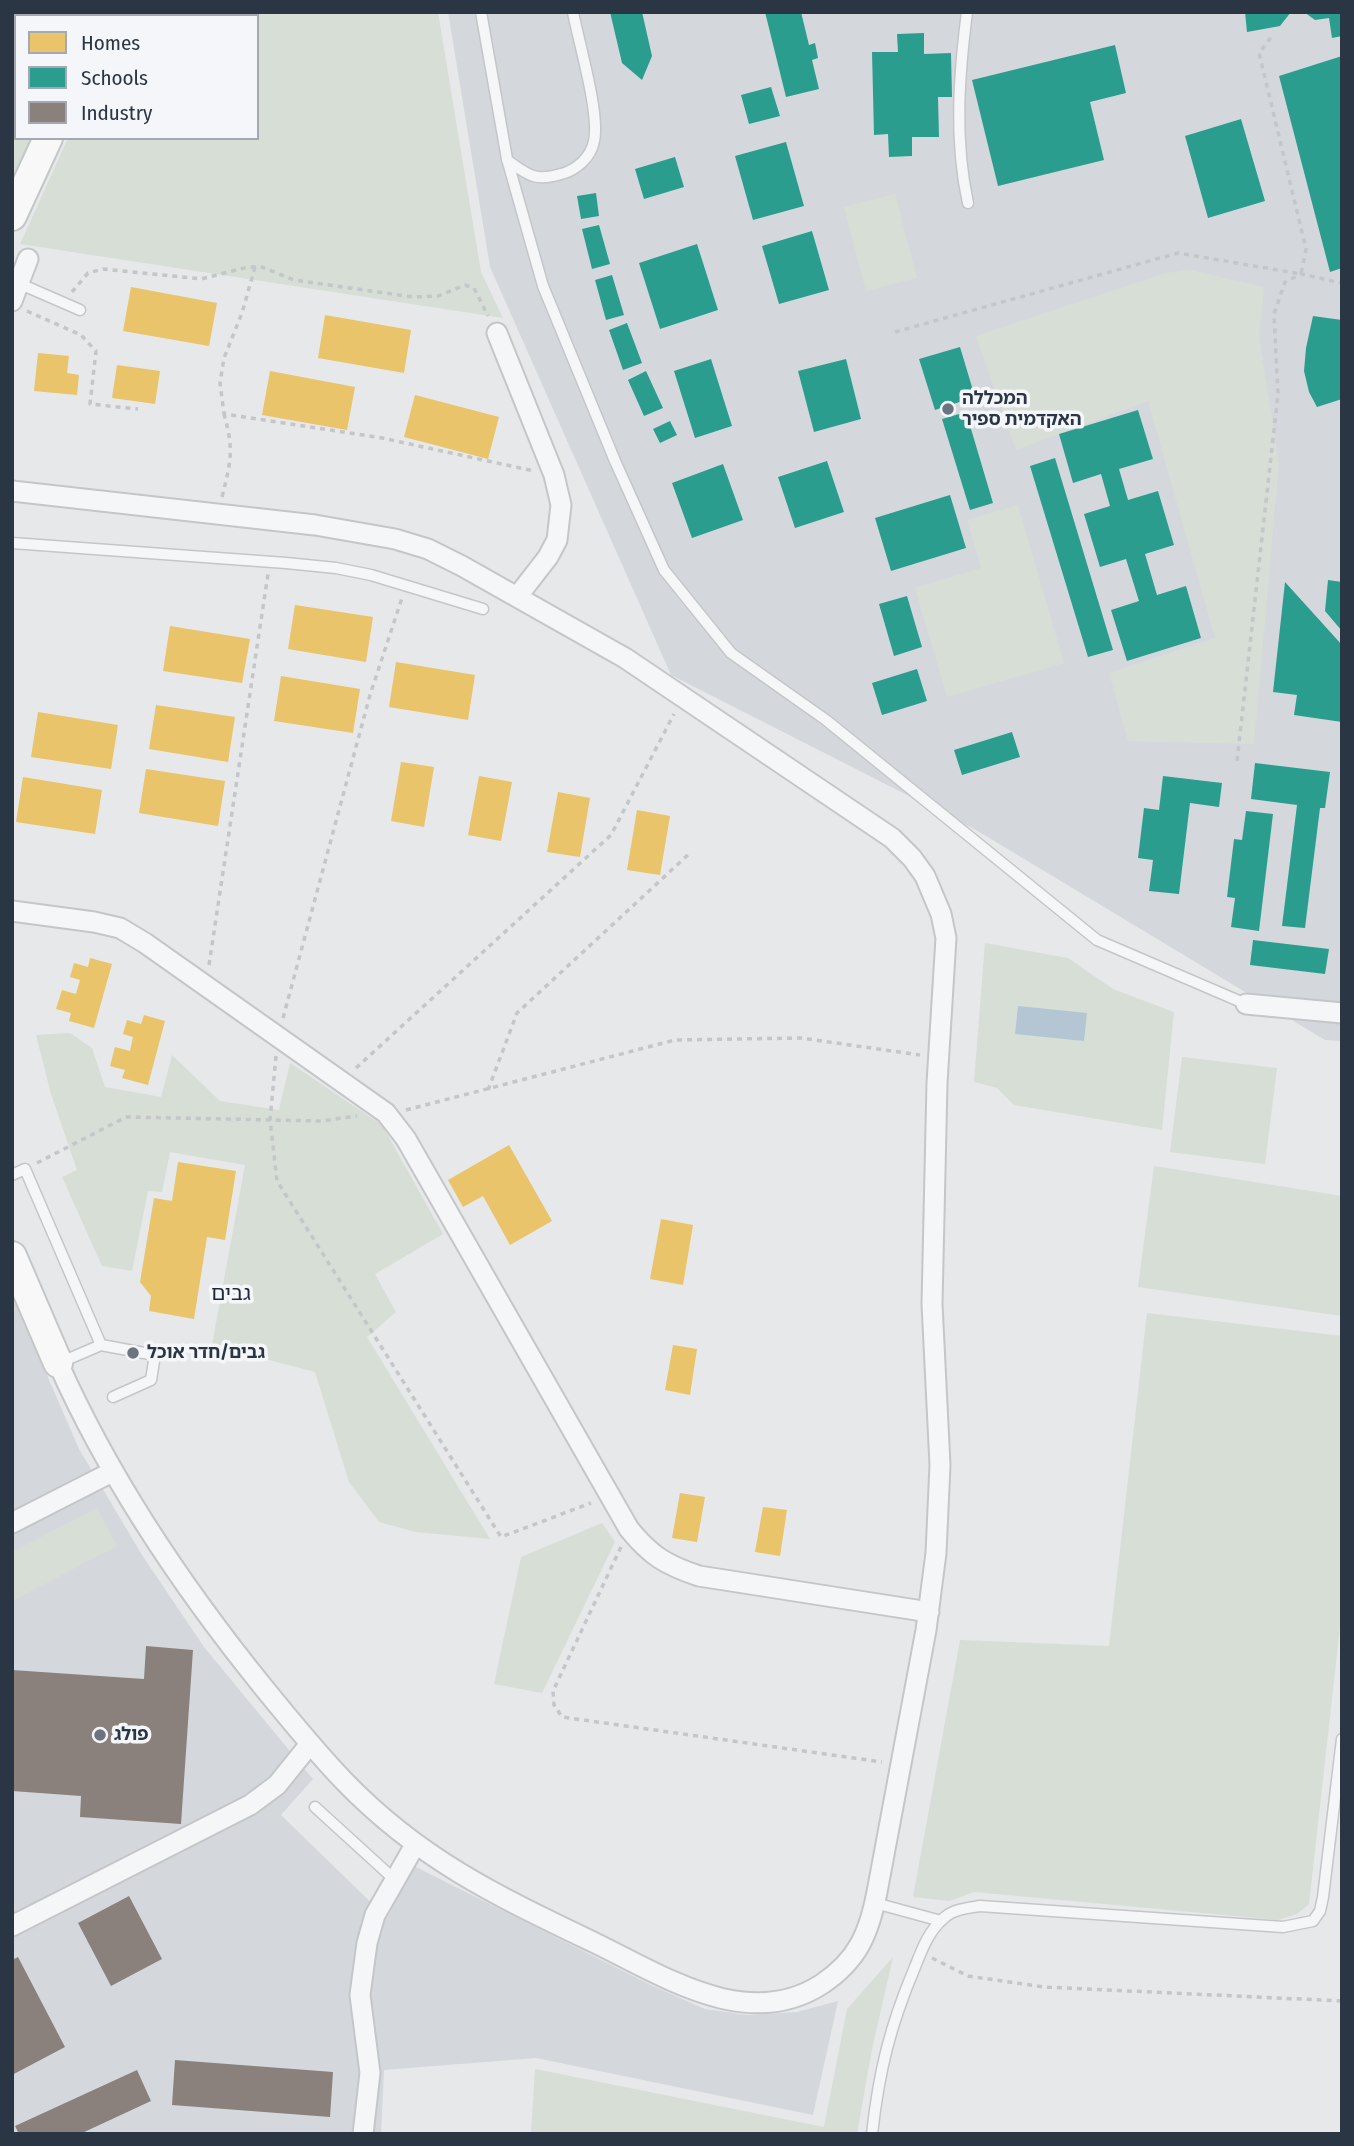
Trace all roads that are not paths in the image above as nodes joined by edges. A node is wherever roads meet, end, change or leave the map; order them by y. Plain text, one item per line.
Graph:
1 (481, 12) edge
2 (573, 12) edge
3 (967, 12) edge
4 (47, 140) edge
5 (507, 159) junction
6 (968, 203) dead end
7 (12, 216) edge
8 (28, 259) dead end
9 (18, 298) edge
10 (80, 310) dead end
11 (497, 333) road end
12 (12, 491) edge
13 (12, 543) edge
14 (517, 597) junction
15 (483, 609) dead end
16 (12, 911) edge
17 (1246, 1004) joint
18 (1342, 1013) edge
19 (12, 1175) edge
20 (12, 1256) edge
21 (101, 1345) junction
22 (58, 1363) junction
23 (113, 1397) dead end
24 (112, 1472) junction
25 (12, 1523) edge
26 (929, 1612) junction
27 (1342, 1739) edge
28 (310, 1744) junction
29 (315, 1807) dead end
30 (415, 1845) junction
31 (394, 1879) junction
32 (875, 1903) junction
33 (941, 1921) junction
34 (12, 1926) edge
35 (363, 2134) edge
36 (872, 2134) edge

1 - 5 lane
2 - 5 lane
3 - 6 lane
4 - 7 street
5 - 17 lane
8 - 9 street
9 - 10 lane
11 - 14 street
12 - 14 street
13 - 15 lane
14 - 26 street
16 - 26 street
17 - 18 street
19 - 21 lane
20 - 22 street
21 - 22 lane
21 - 23 lane
22 - 24 street
24 - 25 street
24 - 28 street
26 - 32 street
27 - 33 lane
28 - 30 street
28 - 34 street
29 - 31 lane
30 - 31 street
30 - 32 street
31 - 35 street
32 - 33 lane
33 - 36 lane

